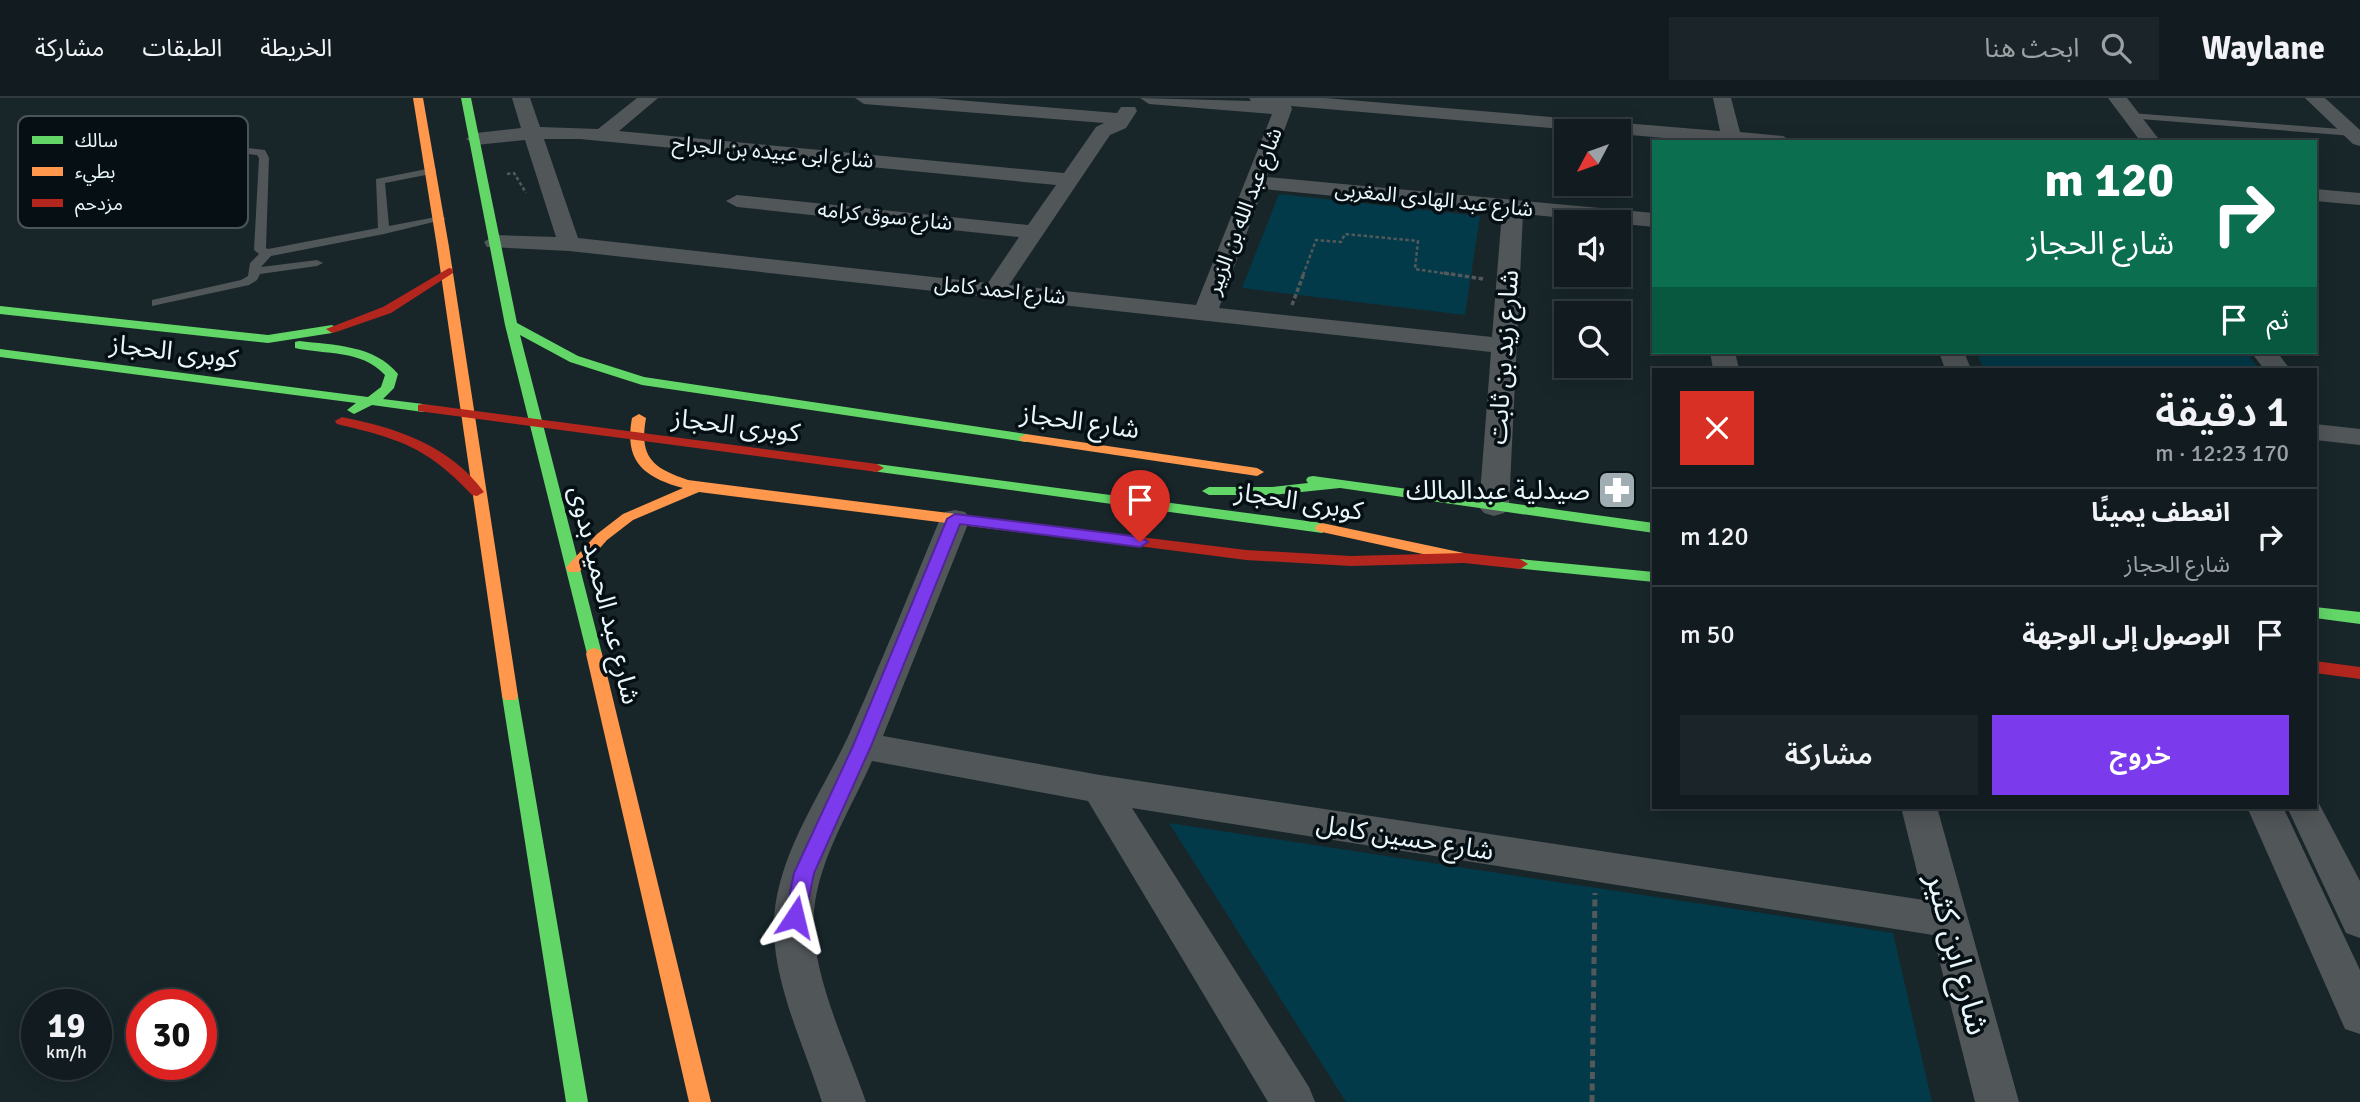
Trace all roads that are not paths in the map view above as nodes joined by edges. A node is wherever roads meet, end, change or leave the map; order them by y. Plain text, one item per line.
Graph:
1 (418, 98) edge
2 (466, 98) edge
3 (521, 98) edge
4 (649, 98) edge
5 (864, 98) edge
6 (1112, 98) edge
7 (1136, 98) edge
8 (1149, 98) edge
9 (1258, 98) edge
10 (1524, 98) edge
11 (1553, 98) edge
12 (1722, 98) edge
13 (2116, 98) edge
14 (2314, 98) edge
15 (972, 102) edge
16 (1283, 109) junction
17 (2131, 116) junction
18 (1557, 119) edge
19 (1101, 125) junction
20 (1524, 125) junction
21 (1554, 128) edge
22 (533, 133) junction
23 (1631, 134) edge
24 (602, 135) junction
25 (2357, 137) edge
26 (1631, 138) edge
27 (476, 139) junction
28 (1652, 140) edge
29 (1731, 140) edge
30 (2149, 140) edge
31 (248, 151) edge
32 (432, 170) junction
33 (1069, 180) junction
34 (1255, 182) junction
35 (2317, 187) edge
36 (2317, 195) edge
37 (2354, 196) edge
38 (737, 201) dead end
39 (1513, 207) junction
40 (2360, 218) edge
41 (441, 219) junction
42 (1652, 220) edge
43 (384, 230) junction
44 (1034, 232) junction
45 (495, 242) junction
46 (569, 244) junction
47 (267, 253) junction
48 (317, 262) dead end
49 (254, 271) junction
50 (449, 271) junction
51 (995, 289) junction
52 (156, 303) dead end
53 (0, 310) edge
54 (1205, 313) junction
55 (512, 325) junction
56 (268, 339) junction
57 (1503, 346) junction
58 (0, 353) edge
59 (2266, 354) edge
60 (2276, 368) edge
61 (374, 377) dead end
62 (401, 380) dead end
63 (442, 385) dead end
64 (672, 385) junction
65 (482, 390) dead end
66 (509, 393) dead end
67 (549, 399) dead end
68 (630, 411) dead end
69 (656, 415) dead end
70 (2318, 429) edge
71 (2360, 437) edge
72 (1339, 484) junction
73 (697, 487) junction
74 (1196, 490) dead end
75 (477, 492) junction
76 (1494, 507) junction
77 (955, 519) junction
78 (1652, 528) edge
79 (1464, 558) junction
80 (574, 568) junction
81 (1652, 577) edge
82 (2317, 612) edge
83 (2360, 618) edge
84 (2317, 667) edge
85 (2360, 673) edge
86 (862, 746) junction
87 (1100, 789) junction
88 (1920, 809) edge
89 (2266, 809) edge
90 (2306, 809) edge
91 (1950, 920) junction
92 (2360, 921) edge
93 (2356, 998) edge
94 (577, 1102) edge
95 (700, 1102) edge
96 (844, 1102) edge
97 (1293, 1102) edge
98 (1997, 1102) edge

1 - 32 main road
2 - 27 main road, شارع عبد الحميد بدوى
3 - 22 street
4 - 24 street
5 - 15 street
6 - 19 street
7 - 19 street
8 - 16 street
9 - 20 street
10 - 20 street
11 - 18 street
12 - 29 street
13 - 17 street
14 - 25 street
15 - 19 street
16 - 20 street
16 - 34 street, شارع عبد الله بن الزبير
17 - 25 lane
17 - 30 street
19 - 33 street
20 - 21 street
22 - 24 street, شارع ابى عبيده بن الجراح
22 - 27 street, شارع ابى عبيده بن الجراح
22 - 46 street
23 - 29 street
24 - 33 street, شارع ابى عبيده بن الجراح
26 - 28 street
27 - 45 main road, شارع عبد الحميد بدوى
31 - 47 lane
32 - 41 main road
32 - 43 lane
33 - 44 street
34 - 39 street, شارع عبد الهادى المغربى
34 - 54 street, شارع عبد الله بن الزبير
35 - 37 street
36 - 37 street
37 - 40 street
38 - 44 street, شارع سوق كرامه
39 - 42 street, شارع عبد الهادى المغربى
39 - 57 street, شارع زيد بن ثابت
41 - 43 lane
41 - 50 main road
43 - 47 lane
44 - 51 street
45 - 46 street, شارع احمد كامل
45 - 55 main road, شارع عبد الحميد بدوى
46 - 51 street, شارع احمد كامل
47 - 49 lane
48 - 49 lane
49 - 52 lane
50 - 56 main road
50 - 75 main road
51 - 54 street, شارع احمد كامل
53 - 56 main road
54 - 57 street, شارع احمد كامل
55 - 64 main road, شارع الحجاز
55 - 80 main road, شارع عبد الحميد بدوى
56 - 75 main road
57 - 76 street, شارع زيد بن ثابت
58 - 79 main road, كوبرى الحجاز
59 - 60 street
61 - 62 main road
63 - 65 main road
64 - 72 main road, شارع الحجاز
64 - 73 main road
66 - 67 main road
68 - 69 main road, كوبرى الحجاز
70 - 71 street
72 - 74 main road, كوبرى الحجاز
72 - 76 main road, شارع الحجاز
73 - 77 main road
73 - 80 main road
75 - 94 main road
76 - 78 main road, شارع الحجاز
77 - 79 main road
77 - 86 street
79 - 81 main road
80 - 95 main road, شارع عبد الحميد بدوى
82 - 83 main road
84 - 85 main road
86 - 87 street, شارع حسين كامل
86 - 96 street
87 - 91 street, شارع حسين كامل
87 - 97 street
88 - 91 street, شارع ابن كثير
89 - 93 street
90 - 92 street
91 - 98 street, شارع ابن كثير

